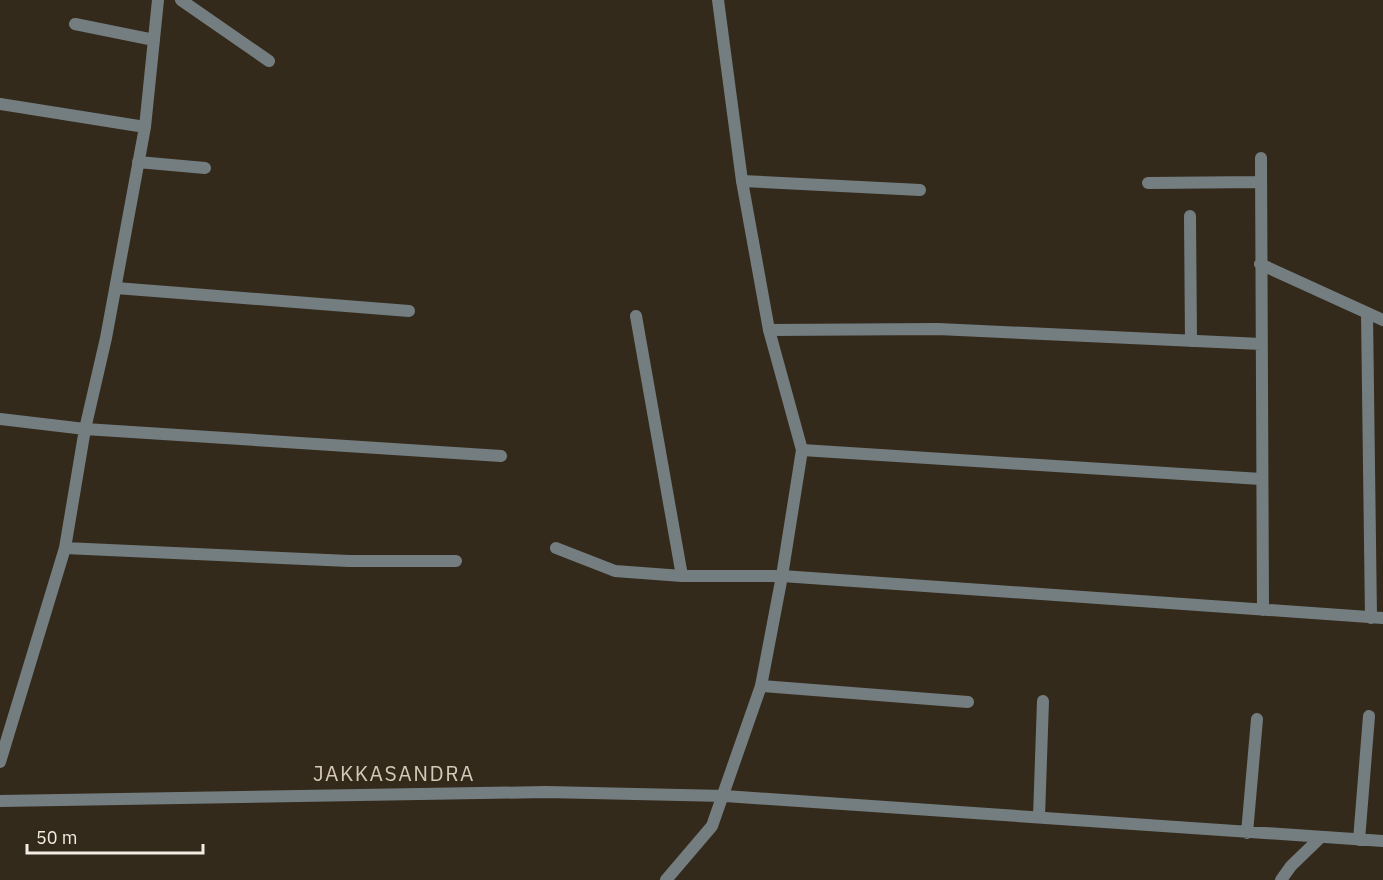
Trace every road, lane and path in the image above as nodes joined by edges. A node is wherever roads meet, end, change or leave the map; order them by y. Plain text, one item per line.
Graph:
1 (158, 0) edge
2 (181, 0) edge
3 (718, 0) edge
4 (75, 24) dead end
5 (154, 40) junction
6 (269, 62) dead end
7 (0, 104) edge
8 (145, 127) junction
9 (1261, 158) dead end
10 (138, 162) junction
11 (205, 168) dead end
12 (742, 181) junction
13 (1261, 182) junction
14 (1148, 183) dead end
15 (920, 190) dead end
16 (1190, 216) dead end
17 (1260, 264) junction
18 (116, 288) junction
19 (409, 311) dead end
20 (1367, 313) junction
21 (636, 316) dead end
22 (1383, 320) edge
23 (769, 330) junction
24 (1191, 341) junction
25 (1261, 344) junction
26 (0, 419) edge
27 (85, 429) junction
28 (802, 450) junction
29 (501, 456) dead end
30 (1261, 479) junction
31 (65, 548) junction
32 (556, 548) dead end
33 (456, 561) dead end
34 (682, 576) junction
35 (782, 576) junction
36 (1263, 610) junction
37 (1377, 618) edge
38 (761, 686) junction
39 (1043, 701) dead end
40 (968, 702) dead end
41 (1369, 716) dead end
42 (1257, 719) dead end
43 (0, 762) edge
44 (725, 796) junction
45 (0, 801) edge
46 (1039, 817) junction
47 (1246, 833) junction
48 (1322, 837) junction
49 (1359, 840) junction
50 (1383, 841) edge
51 (666, 880) edge
52 (1281, 880) edge

1 - 5 street
2 - 6 street
3 - 12 street
4 - 5 street
5 - 8 street
7 - 8 street
8 - 10 street
9 - 13 street
10 - 11 street
10 - 18 street
12 - 15 street
12 - 23 street
13 - 14 street
13 - 17 street
16 - 24 street
17 - 20 street
17 - 25 street
18 - 19 street
18 - 27 street
20 - 22 street
20 - 37 street
21 - 34 street
23 - 24 street
23 - 28 street
24 - 25 street
25 - 30 street
26 - 27 street
27 - 29 street
27 - 31 street
28 - 30 street
28 - 35 street
30 - 36 street
31 - 33 street
31 - 43 street
32 - 34 street
34 - 35 street
35 - 36 street
35 - 38 street
36 - 37 street
38 - 40 street
38 - 44 street
39 - 46 street
41 - 49 street
42 - 47 street
44 - 45 street
44 - 46 street
44 - 51 street
46 - 47 street
47 - 48 street
48 - 49 street
48 - 52 street
49 - 50 street

